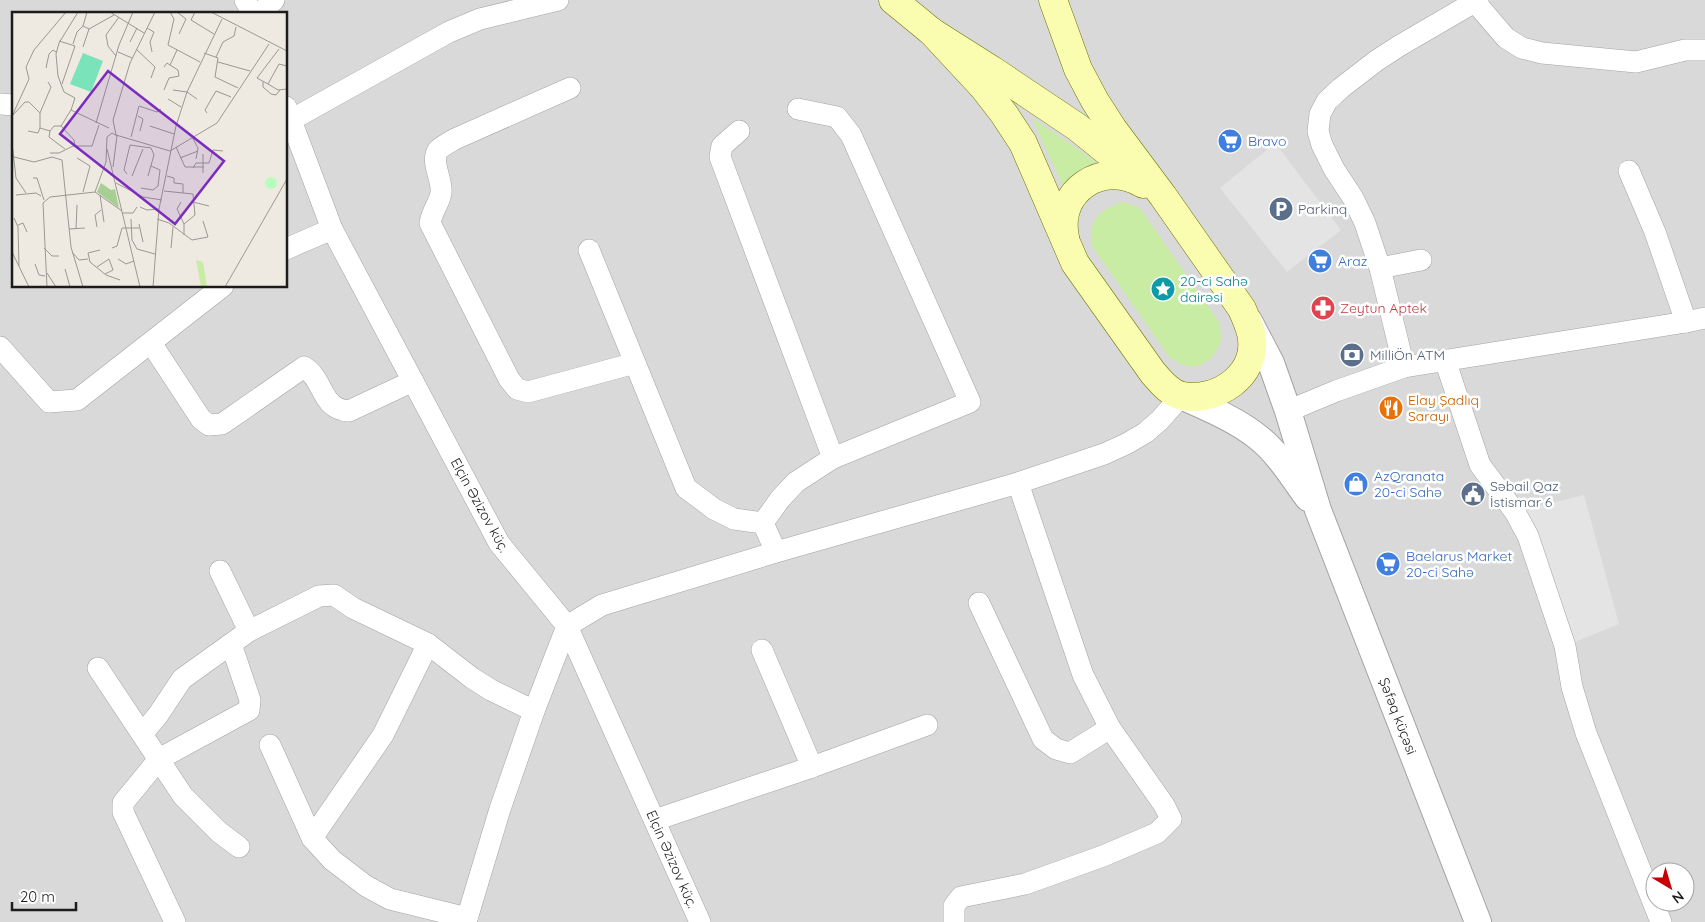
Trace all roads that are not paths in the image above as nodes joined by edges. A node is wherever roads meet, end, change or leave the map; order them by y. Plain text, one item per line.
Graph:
1 (244, 0) edge
2 (274, 0) edge
3 (558, 0) edge
4 (893, 0) edge
5 (1053, 0) edge
6 (1477, 1) edge
7 (252, 12) edge
8 (261, 12) edge
9 (932, 32) junction
10 (1705, 50) edge
11 (570, 88) dead end
12 (798, 109) dead end
13 (289, 113) edge
14 (739, 131) dead end
15 (1629, 171) dead end
16 (1163, 196) junction
17 (332, 230) junction
18 (288, 248) edge
19 (1068, 249) junction
20 (589, 250) dead end
21 (1421, 260) dead end
22 (1380, 268) junction
23 (220, 288) edge
24 (1242, 309) junction
25 (1695, 320) edge
26 (150, 343) junction
27 (0, 347) edge
28 (1445, 360) junction
29 (635, 363) junction
30 (1404, 367) junction
31 (413, 381) junction
32 (1182, 396) junction
33 (1288, 411) junction
34 (833, 458) junction
35 (1018, 483) junction
36 (1318, 510) junction
37 (763, 523) junction
38 (776, 552) junction
39 (220, 570) dead end
40 (979, 602) dead end
41 (567, 626) junction
42 (249, 631) junction
43 (231, 644) junction
44 (428, 644) junction
45 (762, 650) dead end
46 (98, 668) dead end
47 (534, 711) junction
48 (927, 725) dead end
49 (1110, 728) junction
50 (143, 733) junction
51 (270, 745) dead end
52 (159, 759) junction
53 (812, 767) junction
54 (655, 820) junction
55 (312, 838) junction
56 (239, 847) dead end
57 (467, 920) edge
58 (175, 922) edge
59 (700, 922) edge
60 (954, 922) edge
61 (1478, 922) edge
62 (1661, 922) edge

1 - 7 street
2 - 8 street
3 - 13 street
4 - 9 main road
5 - 16 main road
6 - 10 street
6 - 22 street
9 - 16 main road
9 - 19 main road
11 - 29 street
12 - 34 street
13 - 17 street, Elçin Əzizov küç.
14 - 34 street
15 - 25 street
16 - 19 main road
16 - 24 main road
17 - 18 street
17 - 31 street, Elçin Əzizov küç.
19 - 32 main road
20 - 29 street
21 - 22 street
22 - 30 street
23 - 26 street
24 - 32 main road
24 - 33 street
25 - 28 street
26 - 27 street
26 - 31 street
28 - 30 street
28 - 62 street
29 - 37 street
30 - 33 street
31 - 41 street, Elçin Əzizov küç.
32 - 35 street
32 - 36 street
33 - 36 street
34 - 37 street
35 - 38 street
35 - 49 street
36 - 61 street, Şəfəq küçəsi
37 - 38 street
38 - 41 street
39 - 42 street
40 - 49 street
41 - 47 street
41 - 54 street, Elçin Əzizov küç.
42 - 43 street
42 - 44 street
43 - 50 street
43 - 52 street
44 - 47 street
44 - 55 street
45 - 53 street
46 - 50 street
47 - 57 street
48 - 53 street
49 - 60 street
50 - 52 street
51 - 55 street
52 - 56 street
52 - 58 street
53 - 54 street
54 - 59 street, Elçin Əzizov küç.
55 - 57 street

